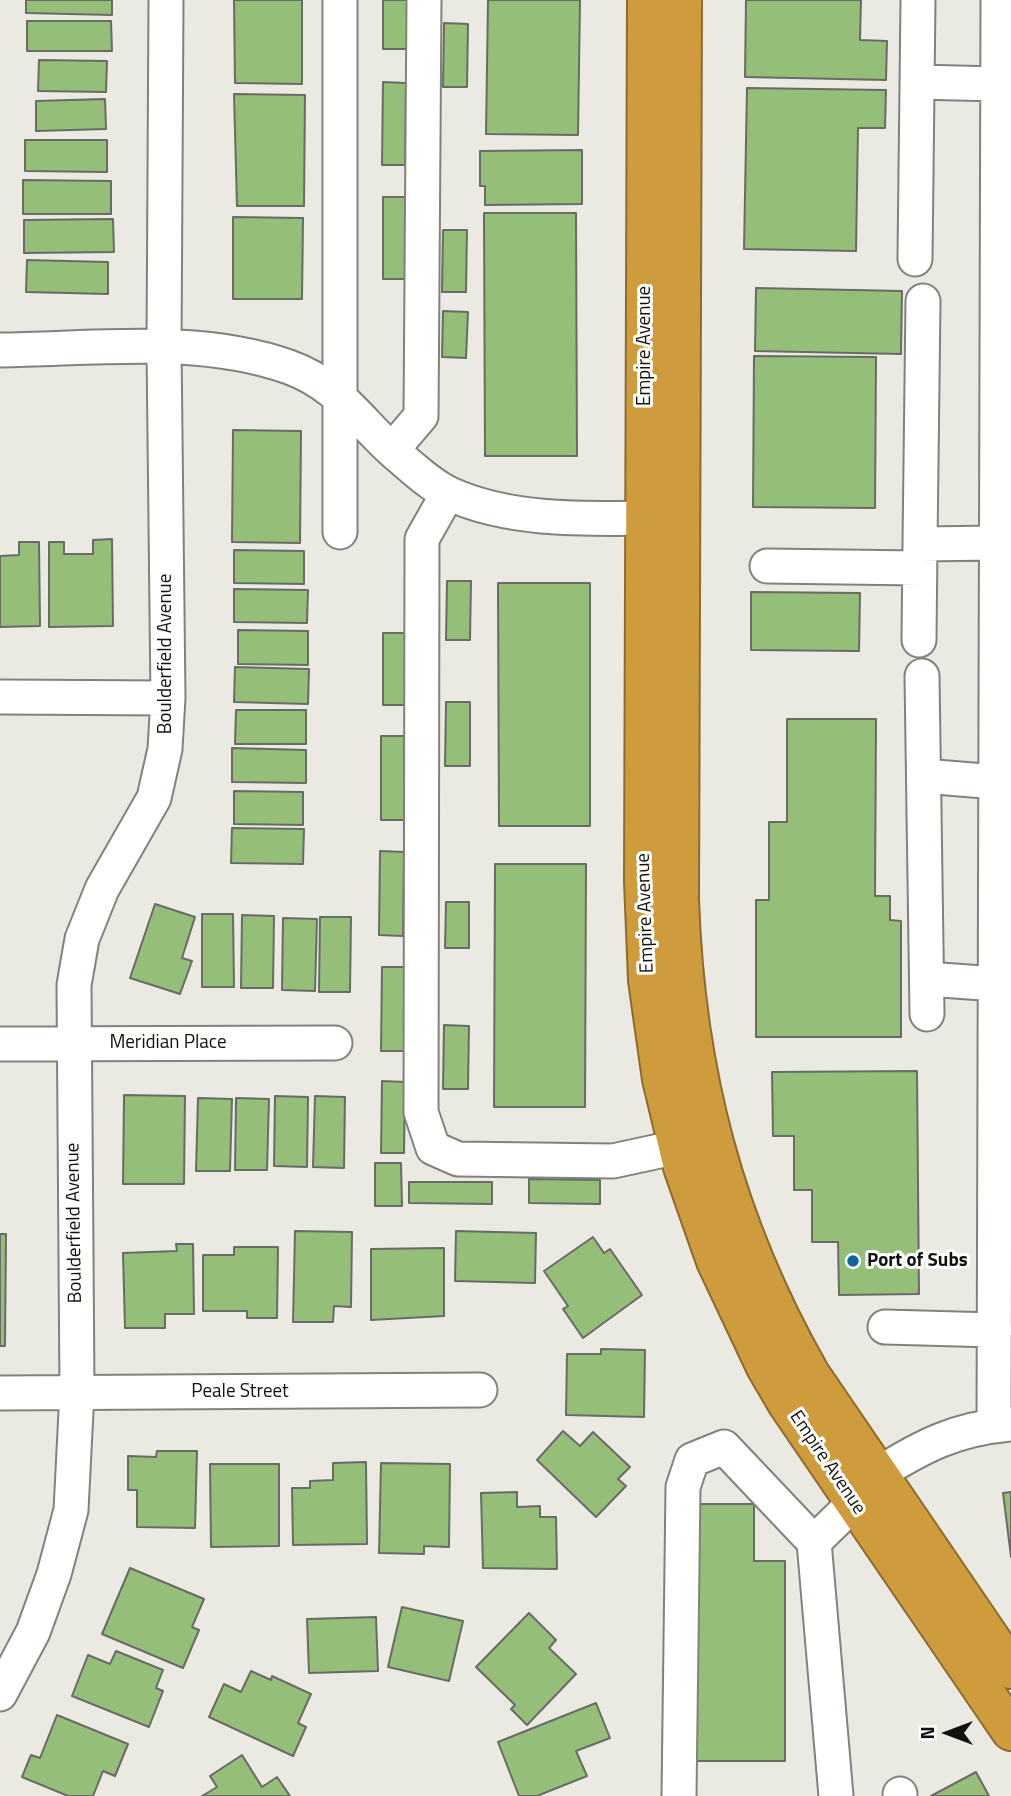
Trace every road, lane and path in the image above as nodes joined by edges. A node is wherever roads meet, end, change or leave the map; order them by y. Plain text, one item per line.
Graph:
1 (166, 0) edge
2 (340, 0) edge
3 (424, 0) edge
4 (647, 0) edge
5 (682, 0) edge
6 (918, 0) edge
7 (998, 0) edge
8 (916, 82) junction
9 (998, 83) junction
10 (915, 259) dead end
11 (923, 301) dead end
12 (164, 348) junction
13 (0, 350) edge
14 (341, 396) junction
15 (392, 450) junction
16 (448, 493) junction
17 (662, 518) junction
18 (340, 532) dead end
19 (997, 543) junction
20 (920, 556) junction
21 (767, 566) dead end
22 (919, 640) dead end
23 (922, 676) dead end
24 (0, 697) edge
25 (168, 698) junction
26 (924, 776) junction
27 (996, 782) junction
28 (1003, 834) edge
29 (927, 979) junction
30 (1003, 985) edge
31 (927, 1014) dead end
32 (73, 1043) junction
33 (335, 1043) dead end
34 (0, 1044) edge
35 (678, 1147) junction
36 (885, 1327) dead end
37 (995, 1330) junction
38 (480, 1391) dead end
39 (77, 1392) junction
40 (0, 1393) edge
41 (1003, 1424) edge
42 (878, 1474) junction
43 (854, 1503) junction
44 (814, 1542) junction
45 (1011, 1669) edge
46 (0, 1694) edge
47 (1011, 1731) edge
48 (679, 1796) edge
49 (836, 1796) edge

1 - 12 street, Boulderfield Avenue
2 - 14 street
3 - 15 street
4 - 17 highway, Empire Avenue
5 - 17 highway, Empire Avenue
6 - 8 street
7 - 9 street
8 - 9 street
8 - 10 street
9 - 19 street
11 - 20 street
12 - 13 street
12 - 14 street
12 - 25 street, Boulderfield Avenue
14 - 15 street
14 - 18 street
15 - 16 street
16 - 17 street
16 - 35 street
17 - 35 highway, Empire Avenue
17 - 42 highway, Empire Avenue
19 - 20 street
19 - 27 street
20 - 21 street
20 - 22 street
23 - 26 street
24 - 25 street
25 - 32 street, Boulderfield Avenue
26 - 27 street
26 - 29 street
27 - 28 street
28 - 30 street
29 - 30 street
29 - 31 street
30 - 37 street
32 - 33 street, Meridian Place
32 - 34 street, Meridian Place
32 - 39 street, Boulderfield Avenue
35 - 43 highway, Empire Avenue
36 - 37 street
37 - 41 street
38 - 39 street, Peale Street
39 - 40 street, Peale Street
39 - 46 street, Boulderfield Avenue
41 - 42 street
42 - 45 highway, Empire Avenue
43 - 44 street
43 - 47 highway, Empire Avenue
44 - 48 street
44 - 49 street

